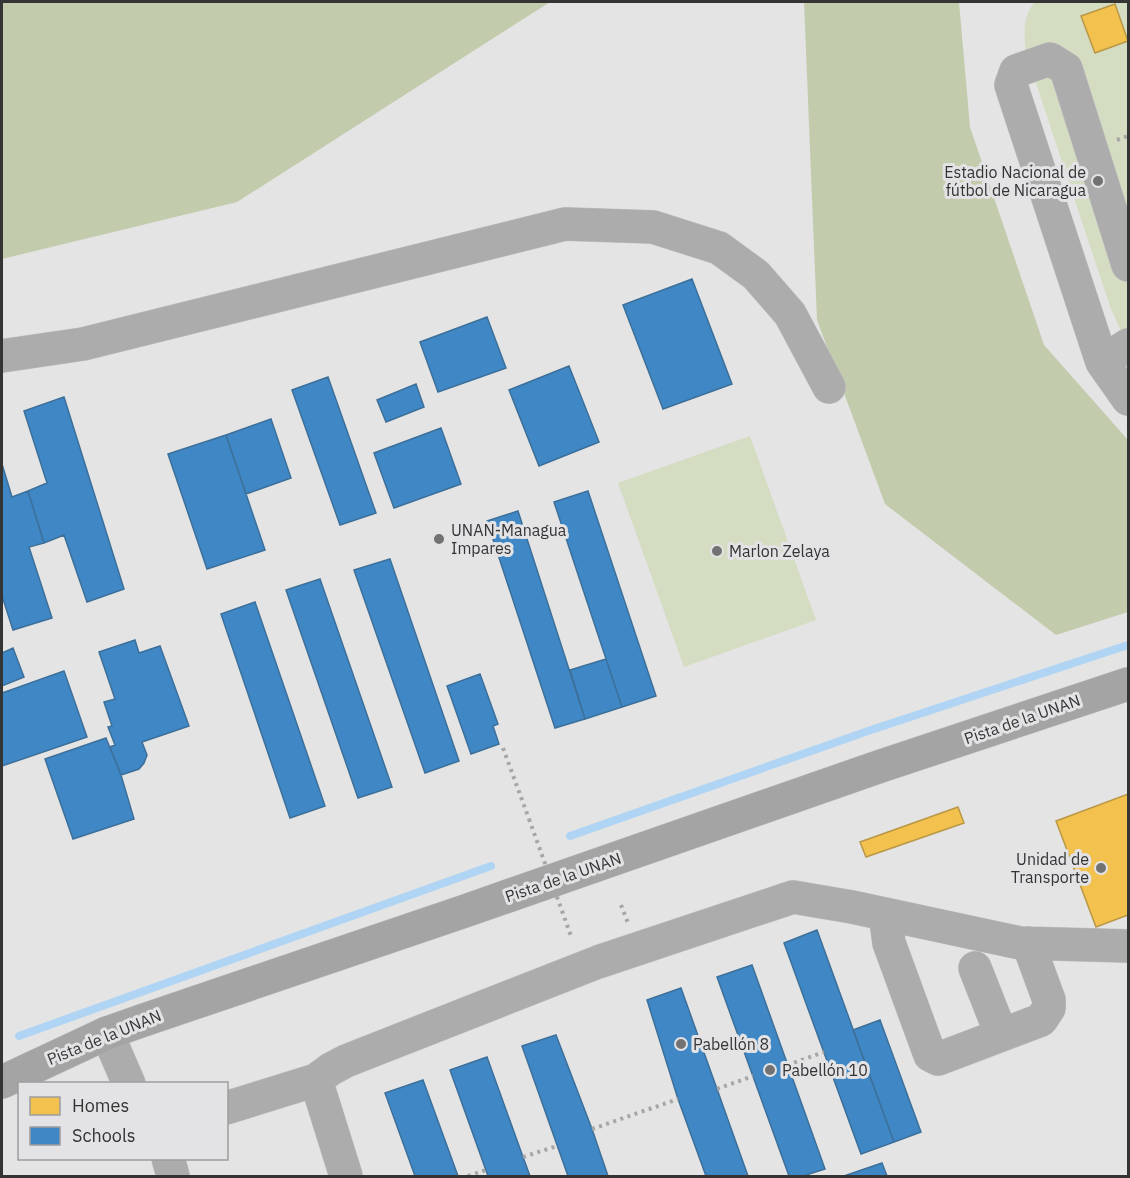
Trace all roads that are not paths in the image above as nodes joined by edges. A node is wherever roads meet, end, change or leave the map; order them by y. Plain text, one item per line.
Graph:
1 (1128, 265) edge
2 (1115, 354) edge
3 (2, 356) edge
4 (829, 387) dead end
5 (1128, 399) edge
6 (1128, 684) edge
7 (885, 914) junction
8 (1028, 943) junction
9 (1128, 946) edge
10 (975, 968) dead end
11 (107, 1033) junction
12 (1001, 1035) junction
13 (3, 1074) edge
14 (316, 1080) junction
15 (129, 1082) edge
16 (228, 1107) edge
17 (169, 1160) edge
18 (173, 1176) edge
19 (346, 1176) edge

1 - 2 street
2 - 5 street
3 - 4 street
6 - 11 main road, Pista de la UNAN
7 - 8 street
7 - 12 street
7 - 14 street
8 - 9 street
8 - 12 street
10 - 12 street
11 - 13 main road, Pista de la UNAN
11 - 15 street
14 - 16 street
14 - 19 street
17 - 18 street

